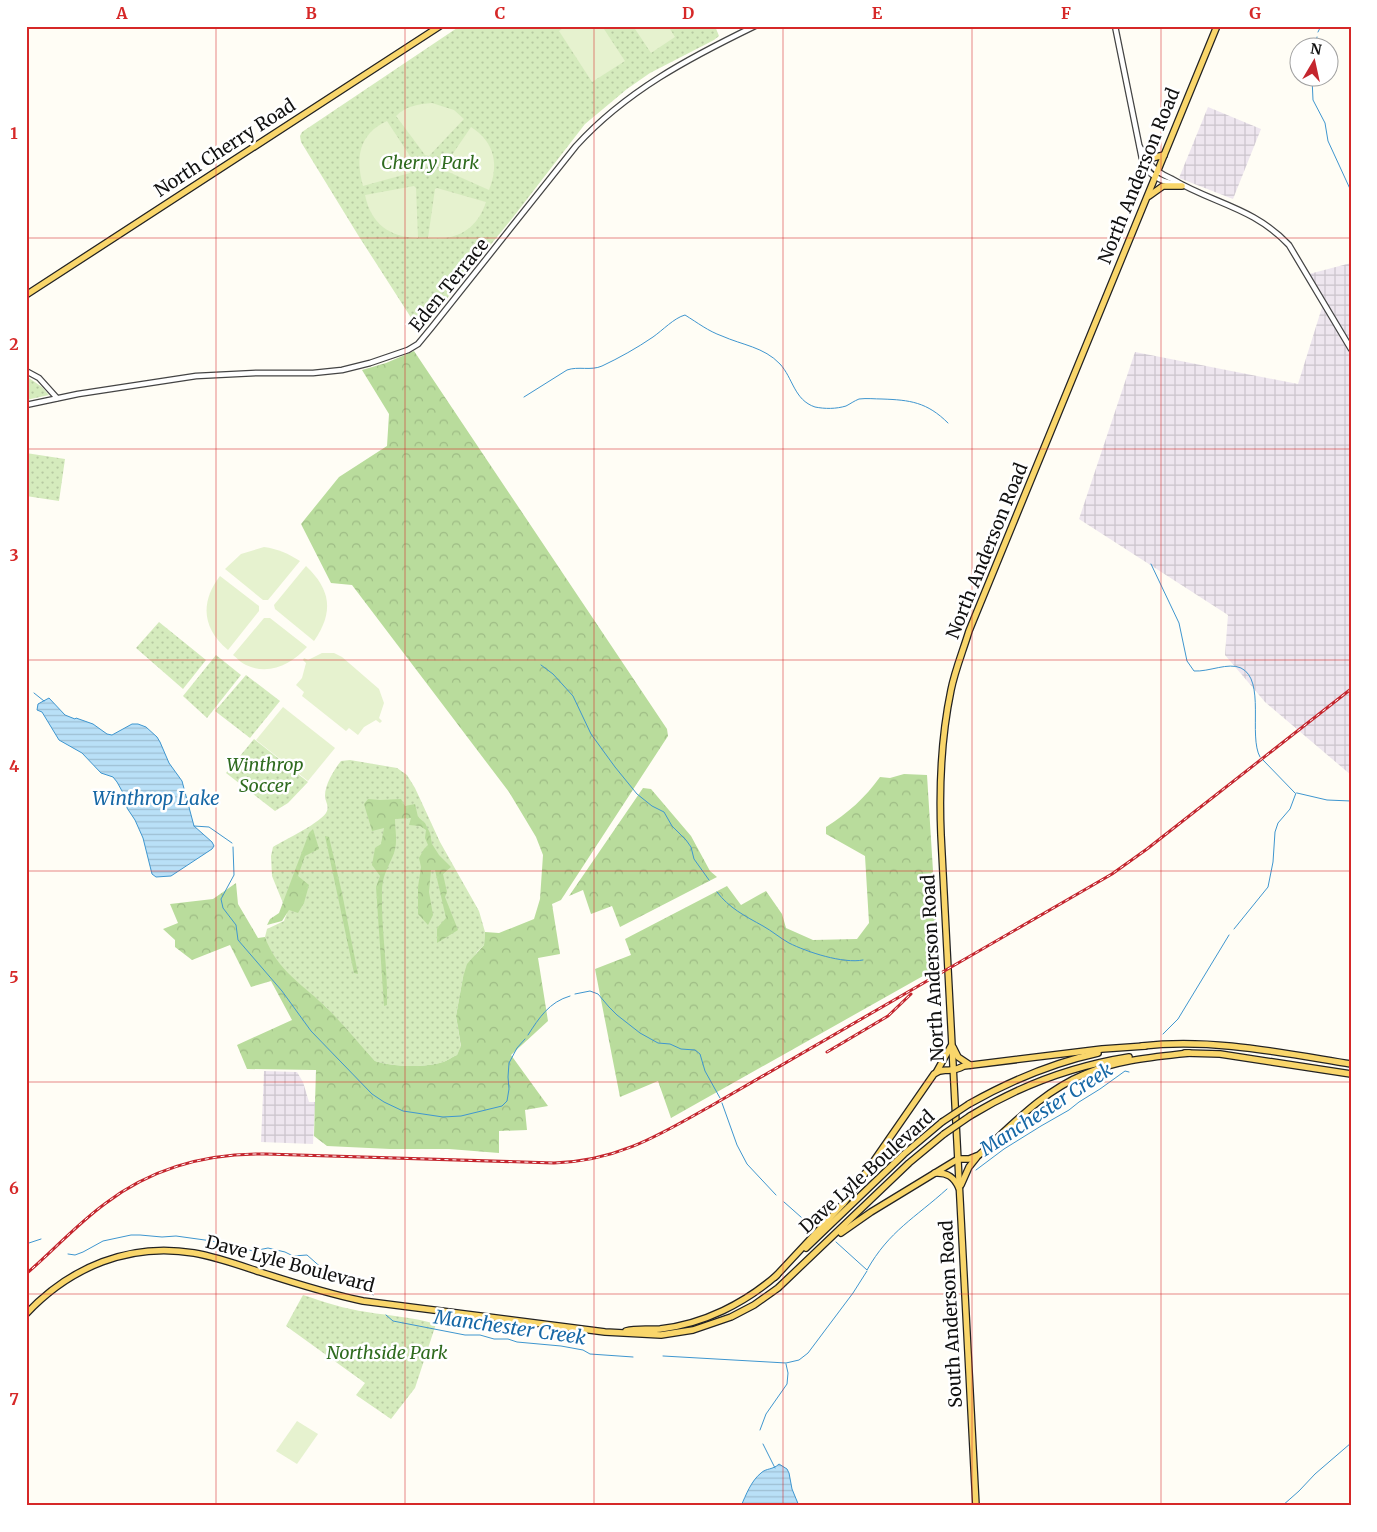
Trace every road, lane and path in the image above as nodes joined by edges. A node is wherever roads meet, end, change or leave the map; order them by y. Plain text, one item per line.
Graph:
1 (440, 26) edge
2 (755, 26) edge
3 (1115, 26) edge
4 (1217, 26) edge
5 (1140, 147) junction
6 (1145, 155) junction
7 (1164, 155) junction
8 (1156, 174) junction
9 (1182, 186) junction
10 (1147, 197) junction
11 (26, 295) edge
12 (1351, 349) edge
13 (26, 371) edge
14 (57, 398) junction
15 (26, 405) edge
16 (951, 1044) junction
17 (1145, 1046) junction
18 (1189, 1053) junction
19 (1351, 1064) edge
20 (972, 1066) junction
21 (953, 1071) junction
22 (934, 1074) junction
23 (1351, 1074) edge
24 (957, 1120) joint
25 (979, 1154) junction
26 (958, 1159) junction
27 (930, 1174) junction
28 (960, 1190) junction
29 (823, 1246) junction
30 (775, 1277) junction
31 (26, 1314) edge
32 (622, 1334) junction
33 (976, 1506) edge

1 - 11 main road, North Cherry Road
2 - 14 street, Eden Terrace
3 - 5 street
4 - 7 main road, North Anderson Road
5 - 6 street
5 - 8 street
6 - 7 main road
6 - 8 street
7 - 8 main road, North Anderson Road
8 - 9 street
8 - 10 main road, North Anderson Road
9 - 10 main road
9 - 12 street
10 - 16 main road, North Anderson Road
13 - 14 street
14 - 15 street, Eden Terrace
16 - 20 main road
16 - 21 main road, North Anderson Road
16 - 22 main road
17 - 19 main road, Dave Lyle Boulevard
17 - 20 main road
17 - 30 main road, Dave Lyle Boulevard, bridge
18 - 23 main road, Dave Lyle Boulevard
18 - 25 main road
18 - 29 main road, Dave Lyle Boulevard, bridge
20 - 21 main road
21 - 22 main road
21 - 24 main road, North Anderson Road
22 - 30 main road
24 - 26 main road, South Anderson Road
25 - 26 main road
25 - 28 main road
26 - 27 main road
26 - 28 main road, South Anderson Road
27 - 28 main road
27 - 29 main road
28 - 33 main road, South Anderson Road
29 - 32 main road, Dave Lyle Boulevard
30 - 32 main road, Dave Lyle Boulevard
31 - 32 main road, Dave Lyle Boulevard

